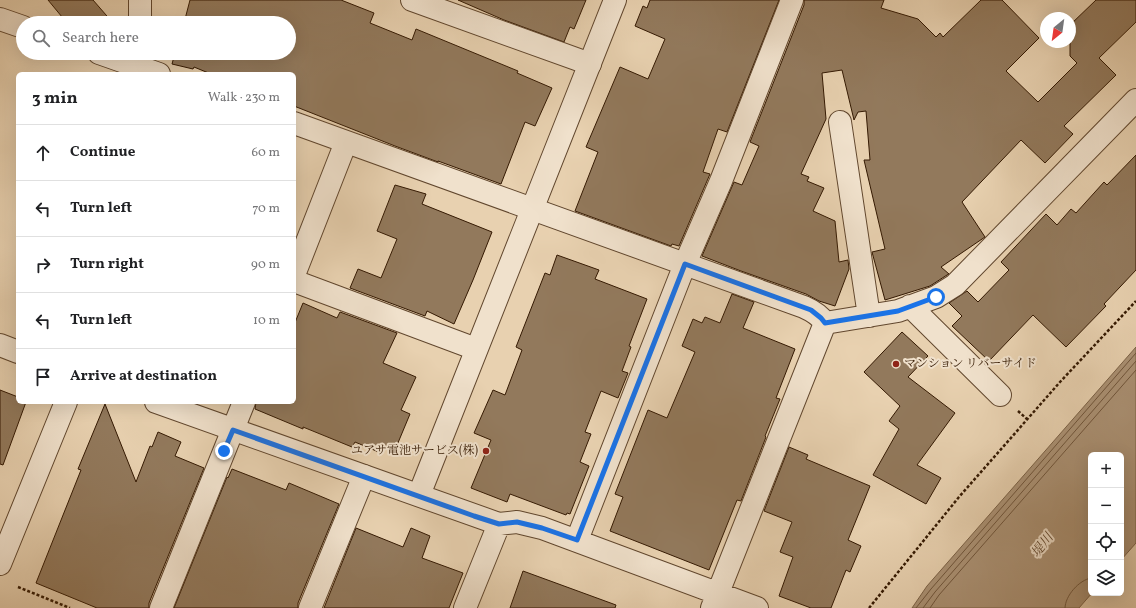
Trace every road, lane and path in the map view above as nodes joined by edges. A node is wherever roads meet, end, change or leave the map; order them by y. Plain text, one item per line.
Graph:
1 (140, 0) edge
2 (412, 0) edge
3 (615, 0) edge
4 (792, 0) edge
5 (140, 16) edge
6 (0, 19) edge
7 (16, 25) edge
8 (122, 60) edge
9 (590, 64) junction
10 (145, 67) edge
11 (1136, 100) edge
12 (840, 122) dead end
13 (296, 124) edge
14 (346, 142) junction
15 (531, 210) junction
16 (685, 264) junction
17 (296, 270) edge
18 (296, 282) edge
19 (1136, 301) edge
20 (910, 306) junction
21 (870, 316) junction
22 (825, 323) junction
23 (0, 345) edge
24 (476, 349) junction
25 (16, 351) edge
26 (1000, 395) dead end
27 (65, 404) edge
28 (162, 404) edge
29 (243, 404) edge
30 (233, 430) junction
31 (364, 476) junction
32 (419, 495) junction
33 (499, 524) junction
34 (577, 540) junction
35 (0, 564) edge
36 (18, 587) dead end
37 (714, 601) edge
38 (70, 608) edge
39 (161, 608) edge
40 (310, 608) edge
41 (465, 608) edge
42 (757, 608) edge
43 (869, 608) edge

1 - 5 street
2 - 9 street
3 - 9 street
4 - 16 street
6 - 7 street
8 - 10 street
9 - 15 street
11 - 20 street
12 - 21 street
13 - 14 street
14 - 15 street
14 - 17 street
15 - 16 street
15 - 24 street
16 - 22 street
16 - 34 street
18 - 24 street
19 - 43 path
20 - 21 street
20 - 26 street
21 - 22 street
22 - 37 street
23 - 25 street
24 - 32 street
27 - 35 street
28 - 30 street
29 - 30 street
30 - 31 street
30 - 39 street
31 - 32 street
31 - 40 street
32 - 33 street
33 - 34 street
33 - 41 street
34 - 37 street
36 - 38 path
37 - 42 street

